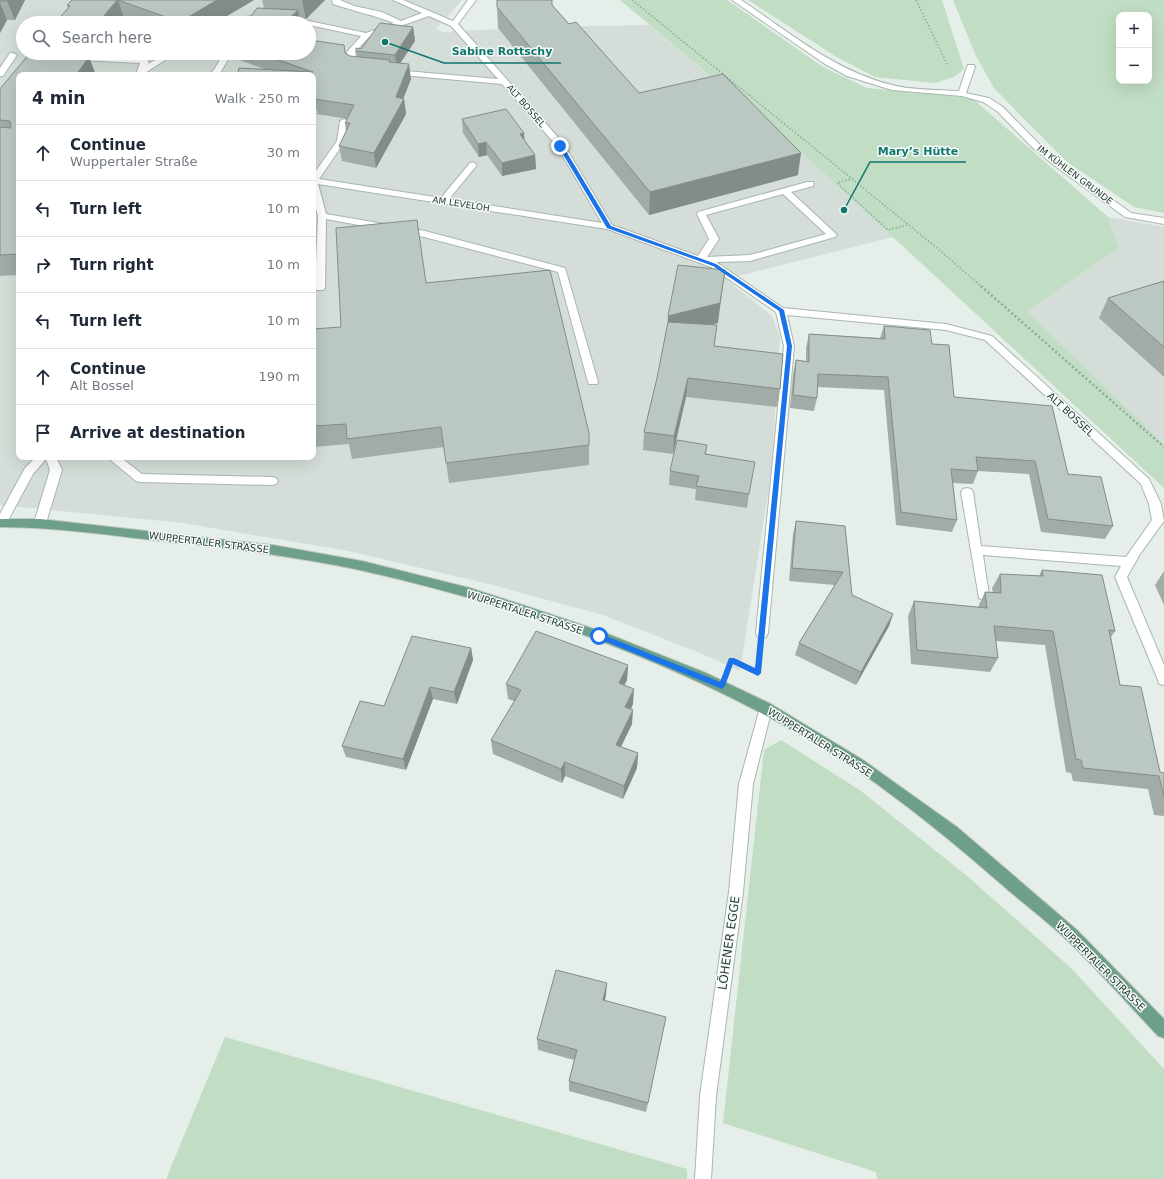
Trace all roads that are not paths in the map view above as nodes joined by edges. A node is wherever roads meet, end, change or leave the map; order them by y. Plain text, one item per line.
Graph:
1 (336, 0) edge
2 (397, 0) edge
3 (472, 0) edge
4 (736, 0) edge
5 (430, 13) junction
6 (400, 23) junction
7 (454, 24) junction
8 (316, 25) edge
9 (366, 35) junction
10 (13, 54) dead end
11 (145, 60) edge
12 (161, 60) edge
13 (224, 60) edge
14 (970, 67) dead end
15 (360, 69) edge
16 (383, 71) edge
17 (141, 72) edge
18 (143, 72) edge
19 (216, 72) edge
20 (0, 74) edge
21 (505, 82) junction
22 (962, 94) junction
23 (344, 121) edge
24 (473, 165) dead end
25 (316, 177) edge
26 (316, 181) edge
27 (810, 184) dead end
28 (785, 191) junction
29 (316, 193) edge
30 (443, 201) junction
31 (322, 216) junction
32 (1164, 221) edge
33 (609, 227) junction
34 (700, 260) junction
35 (320, 288) dead end
36 (782, 310) junction
37 (593, 382) dead end
38 (39, 460) edge
39 (52, 460) edge
40 (116, 460) edge
41 (272, 481) dead end
42 (967, 492) dead end
43 (0, 523) edge
44 (40, 523) junction
45 (976, 550) junction
46 (1129, 562) junction
47 (983, 595) dead end
48 (762, 633) road end
49 (1164, 680) edge
50 (766, 708) junction
51 (1164, 1030) edge
52 (703, 1179) edge

1 - 6 street
2 - 5 street, ALT BOSSEL
3 - 7 street
4 - 22 street, IM KÜHLEN GRUNDE
5 - 6 street
5 - 7 street, ALT BOSSEL
6 - 9 street
7 - 21 street, ALT BOSSEL
8 - 9 street
9 - 15 street
10 - 20 street
11 - 17 street
12 - 18 street
13 - 19 street
14 - 22 street
16 - 21 street
21 - 33 street, ALT BOSSEL
22 - 32 street, IM KÜHLEN GRUNDE
23 - 25 street
24 - 30 street
26 - 30 street, AM LEVELOH
27 - 28 street
28 - 34 street
28 - 34 street
29 - 31 street
30 - 33 street, AM LEVELOH
31 - 35 street
31 - 37 street
33 - 34 street, ALT BOSSEL
34 - 36 street, ALT BOSSEL
36 - 46 street, ALT BOSSEL
36 - 48 street
38 - 43 street
39 - 44 street
40 - 41 street
42 - 45 street
43 - 44 main road, WUPPERTALER STRASSE
44 - 50 main road, WUPPERTALER STRASSE
45 - 46 street
45 - 47 street
46 - 49 street, ALT BOSSEL
50 - 51 main road, WUPPERTALER STRASSE
50 - 52 street, LÖHENER EGGE

